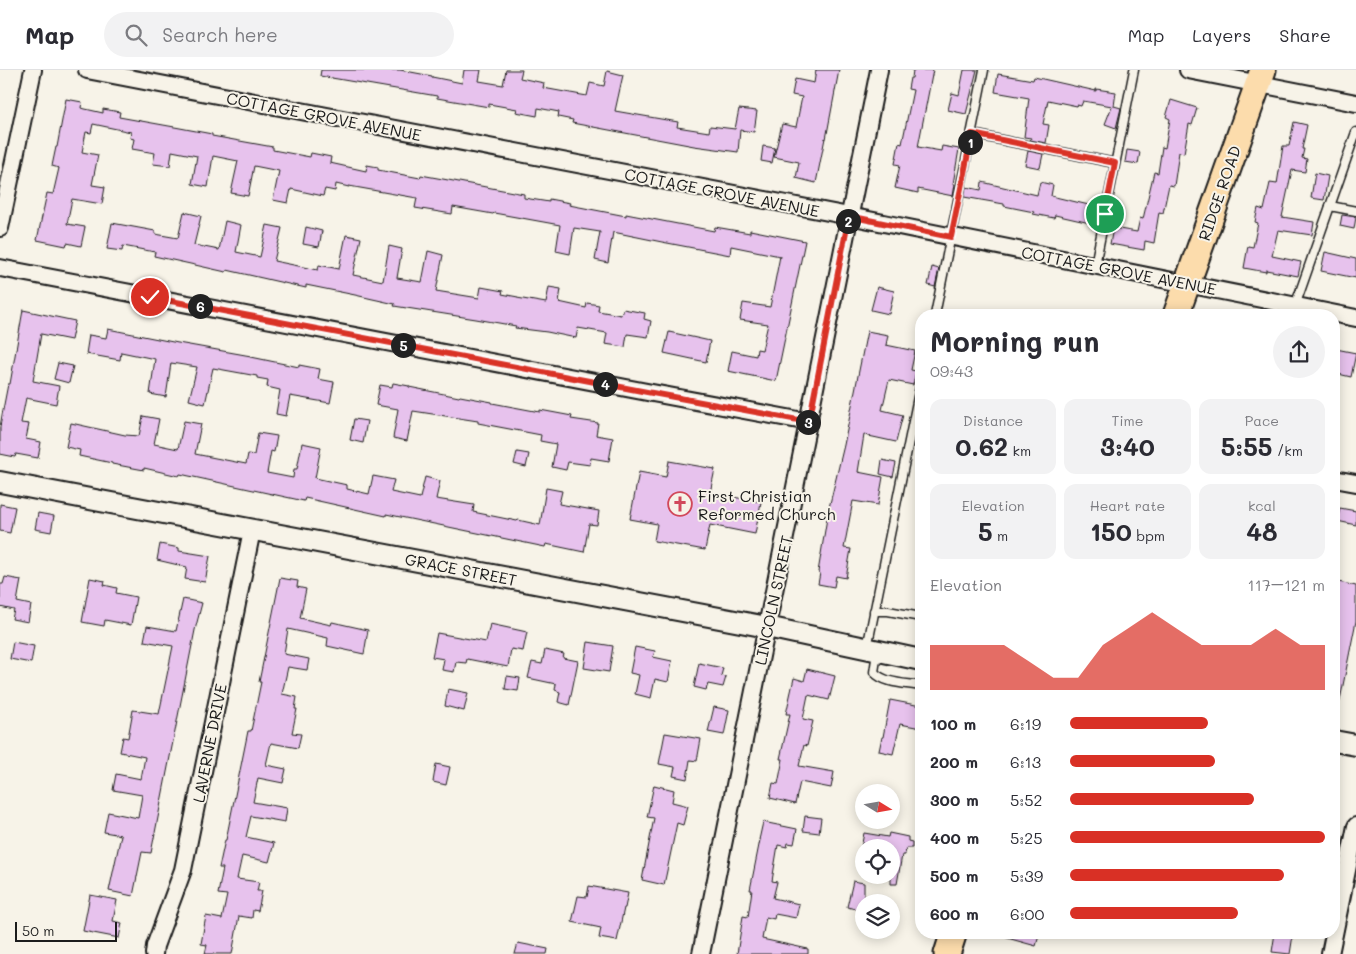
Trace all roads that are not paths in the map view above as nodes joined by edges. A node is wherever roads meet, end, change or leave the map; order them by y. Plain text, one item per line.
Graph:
1 (33, 70) edge
2 (87, 70) edge
3 (879, 70) edge
4 (984, 70) edge
5 (1134, 70) edge
6 (1188, 70) edge
7 (1260, 77) edge
8 (1356, 103) edge
9 (1356, 132) edge
10 (972, 134) junction
11 (1115, 163) junction
12 (1330, 206) junction
13 (1356, 211) edge
14 (849, 216) junction
15 (0, 228) edge
16 (951, 237) junction
17 (1095, 265) junction
18 (0, 268) edge
19 (1187, 284) junction
20 (936, 309) edge
21 (1178, 309) edge
22 (1291, 309) edge
23 (1295, 309) edge
24 (1340, 316) edge
25 (1356, 318) edge
26 (915, 411) edge
27 (809, 422) junction
28 (1340, 480) edge
29 (0, 482) edge
30 (1356, 483) edge
31 (252, 530) junction
32 (874, 611) junction
33 (915, 616) edge
34 (767, 627) junction
35 (872, 650) junction
36 (915, 659) edge
37 (915, 685) edge
38 (1340, 742) edge
39 (1356, 745) edge
40 (1356, 826) edge
41 (1340, 905) edge
42 (952, 939) edge
43 (1333, 939) edge
44 (154, 954) edge
45 (701, 954) edge
46 (947, 954) edge
47 (1330, 954) edge

1 - 15 street
2 - 14 street, COTTAGE GROVE AVENUE
3 - 14 street, LINCOLN STREET
4 - 10 lane
5 - 11 lane
6 - 7 street
7 - 8 street
7 - 19 main road, RIDGE ROAD
9 - 12 lane
10 - 11 lane
10 - 16 lane
11 - 17 lane
12 - 13 lane
12 - 23 lane
14 - 16 street, COTTAGE GROVE AVENUE
14 - 27 street, LINCOLN STREET
16 - 17 street, COTTAGE GROVE AVENUE
16 - 20 lane
17 - 19 street, COTTAGE GROVE AVENUE
18 - 27 street
19 - 21 main road, RIDGE ROAD
19 - 22 street, COTTAGE GROVE AVENUE
24 - 25 street, COTTAGE GROVE AVENUE
26 - 32 lane
27 - 34 street, LINCOLN STREET
28 - 30 street
29 - 31 street, GRACE STREET
31 - 34 street, GRACE STREET
31 - 44 street, LAVERNE DRIVE
32 - 33 lane
32 - 35 lane
34 - 35 street, GRACE STREET
34 - 45 street, LINCOLN STREET
35 - 36 street, GRACE STREET
35 - 37 lane
38 - 39 street
40 - 41 street
42 - 46 main road
43 - 47 street

